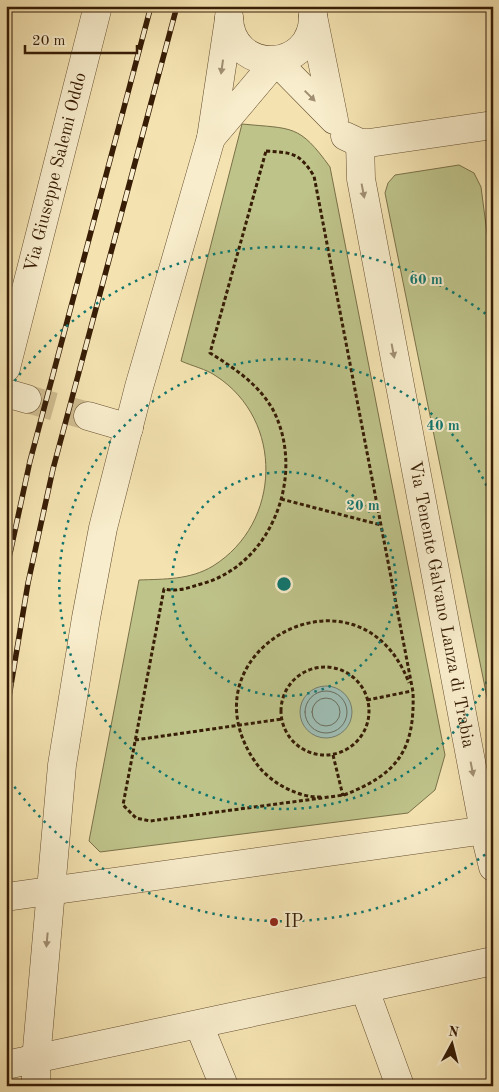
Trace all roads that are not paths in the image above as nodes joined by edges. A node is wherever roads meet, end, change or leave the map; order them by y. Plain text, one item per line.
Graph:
1 (98, 6) edge
2 (312, 10) edge
3 (230, 13) edge
4 (276, 61) junction
5 (334, 120) junction
6 (492, 125) edge
7 (493, 129) edge
8 (211, 138) junction
9 (360, 143) junction
10 (10, 338) edge
11 (6, 368) edge
12 (88, 416) tunnel mouth
13 (129, 428) junction
14 (488, 829) edge
15 (493, 867) edge
16 (52, 892) junction
17 (6, 897) edge
18 (493, 962) edge
19 (364, 990) junction
20 (200, 1025) junction
21 (6, 1065) edge
22 (36, 1073) edge
23 (224, 1086) edge
24 (400, 1086) edge

1 - 10 street, Via Giuseppe Salemi Oddo
2 - 4 street
2 - 5 street
3 - 4 street
3 -> 8 street
4 -> 5 street
4 - 8 street
5 - 9 street
6 - 7 street
6 - 9 street
8 - 13 street
9 -> 14 street, Via Tenente Galvano Lanza di Trabia
10 - 11 street, Via Giuseppe Salemi Oddo
12 - 13 street
13 - 16 street
14 - 15 street, Via Tenente Galvano Lanza di Trabia
14 - 16 street
16 - 17 street
16 -> 22 street
18 - 19 street
19 - 20 street
19 - 24 street
20 - 22 street
20 - 23 street
21 - 22 street

